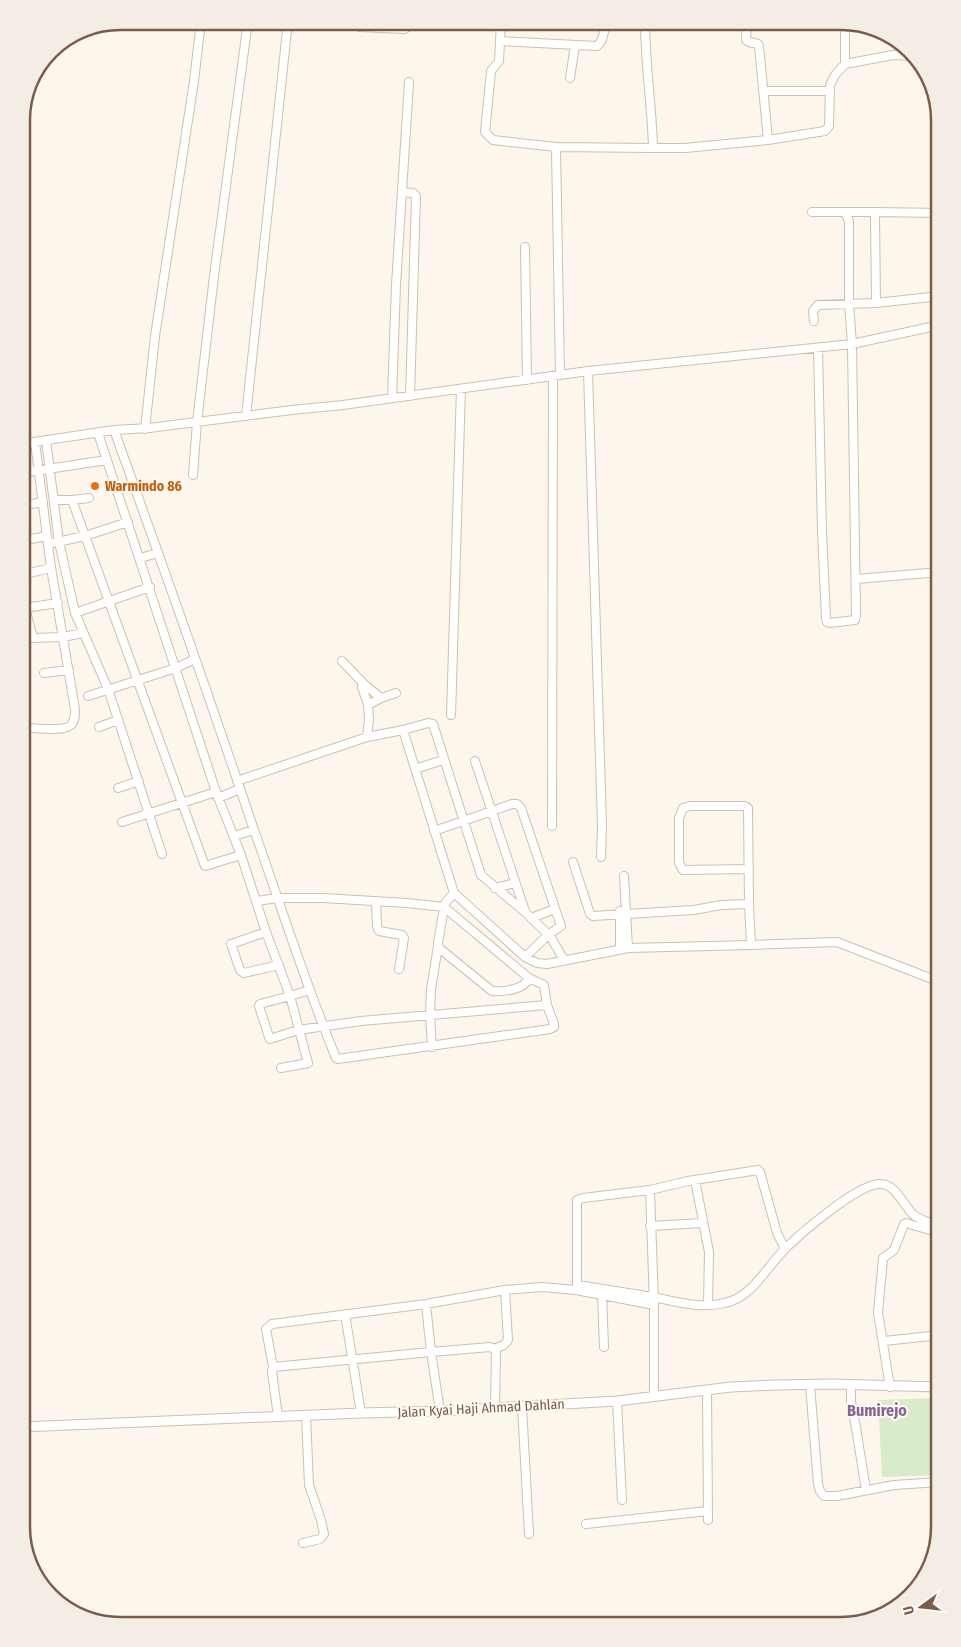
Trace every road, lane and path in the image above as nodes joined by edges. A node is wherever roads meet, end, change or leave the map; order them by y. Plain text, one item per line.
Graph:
1 (199, 30) edge
2 (247, 30) edge
3 (287, 30) edge
4 (501, 30) edge
5 (604, 30) edge
6 (645, 30) edge
7 (747, 30) edge
8 (845, 30) edge
9 (500, 41) junction
10 (575, 45) junction
11 (904, 56) edge
12 (845, 64) junction
13 (570, 78) dead end
14 (409, 82) dead end
15 (763, 91) junction
16 (830, 91) junction
17 (768, 140) junction
18 (653, 148) junction
19 (556, 149) junction
20 (402, 192) junction
21 (812, 212) dead end
22 (845, 212) junction
23 (875, 212) junction
24 (931, 213) edge
25 (526, 247) dead end
26 (931, 297) edge
27 (876, 303) junction
28 (849, 304) junction
29 (814, 321) dead end
30 (931, 327) edge
31 (394, 337) junction
32 (411, 339) junction
33 (852, 344) junction
34 (818, 348) junction
35 (588, 371) junction
36 (557, 376) junction
37 (527, 380) junction
38 (461, 389) junction
39 (410, 396) junction
40 (392, 398) junction
41 (246, 416) junction
42 (197, 422) junction
43 (145, 428) junction
44 (114, 430) junction
45 (98, 433) junction
46 (46, 440) junction
47 (35, 442) junction
48 (30, 443) edge
49 (107, 460) junction
50 (49, 468) junction
51 (38, 470) junction
52 (30, 471) edge
53 (193, 475) dead end
54 (89, 498) dead end
55 (54, 500) junction
56 (72, 500) junction
57 (43, 502) junction
58 (30, 504) edge
59 (128, 522) junction
60 (86, 536) junction
61 (30, 541) edge
62 (52, 541) junction
63 (158, 553) junction
64 (140, 558) junction
65 (51, 568) junction
66 (30, 573) edge
67 (931, 573) edge
68 (856, 580) junction
69 (150, 586) junction
70 (109, 602) junction
71 (58, 603) junction
72 (30, 607) edge
73 (75, 613) junction
74 (30, 628) edge
75 (83, 633) junction
76 (66, 636) junction
77 (195, 659) junction
78 (342, 661) dead end
79 (176, 668) junction
80 (70, 670) junction
81 (44, 673) dead end
82 (138, 680) junction
83 (365, 685) junction
84 (108, 689) junction
85 (396, 694) dead end
86 (88, 696) dead end
87 (381, 698) junction
88 (368, 706) junction
89 (451, 715) dead end
90 (118, 720) junction
91 (30, 727) edge
92 (99, 727) dead end
93 (403, 730) junction
94 (368, 737) junction
95 (443, 760) junction
96 (475, 761) dead end
97 (415, 769) junction
98 (139, 781) junction
99 (237, 781) junction
100 (118, 788) dead end
101 (240, 789) junction
102 (217, 795) junction
103 (182, 803) junction
104 (492, 810) junction
105 (150, 813) junction
106 (122, 822) dead end
107 (463, 822) junction
108 (552, 826) dead end
109 (254, 830) junction
110 (434, 831) junction
111 (234, 836) junction
112 (162, 854) dead end
113 (241, 855) junction
114 (601, 857) dead end
115 (574, 862) dead end
116 (750, 869) junction
117 (622, 873) dead end
118 (515, 883) junction
119 (495, 888) junction
120 (277, 898) junction
121 (448, 900) junction
122 (257, 901) junction
123 (376, 901) junction
124 (749, 904) junction
125 (555, 909) junction
126 (623, 914) junction
127 (528, 915) junction
128 (266, 932) junction
129 (548, 935) junction
130 (751, 945) junction
131 (438, 946) junction
132 (624, 948) junction
133 (525, 957) junction
134 (564, 960) junction
135 (279, 965) junction
136 (399, 969) dead end
137 (528, 978) junction
138 (931, 979) edge
139 (310, 990) junction
140 (290, 996) junction
141 (547, 1005) junction
142 (430, 1016) junction
143 (322, 1026) junction
144 (298, 1030) junction
145 (432, 1047) junction
146 (281, 1068) dead end
147 (695, 1180) junction
148 (650, 1190) junction
149 (915, 1216) junction
150 (931, 1222) edge
151 (703, 1223) junction
152 (908, 1223) junction
153 (650, 1226) junction
154 (931, 1230) edge
155 (785, 1249) junction
156 (577, 1288) junction
157 (505, 1290) junction
158 (602, 1295) junction
159 (654, 1301) junction
160 (426, 1304) junction
161 (708, 1305) junction
162 (345, 1314) junction
163 (931, 1336) edge
164 (884, 1341) junction
165 (604, 1347) dead end
166 (494, 1349) junction
167 (431, 1352) junction
168 (352, 1360) junction
169 (274, 1366) junction
170 (810, 1385) junction
171 (851, 1386) junction
172 (890, 1387) junction
173 (931, 1387) edge
174 (654, 1390) junction
175 (707, 1390) junction
176 (616, 1401) junction
177 (495, 1404) junction
178 (522, 1406) junction
179 (439, 1407) junction
180 (360, 1409) junction
181 (306, 1416) junction
182 (278, 1417) junction
183 (30, 1427) edge
184 (931, 1483) edge
185 (866, 1490) junction
186 (622, 1500) dead end
187 (708, 1511) junction
188 (708, 1520) dead end
189 (586, 1524) dead end
190 (529, 1534) dead end
191 (303, 1542) dead end

1 - 43 street
2 - 42 street
3 - 41 street
4 - 9 street
5 - 10 street
6 - 18 street
7 - 15 street
8 - 12 street
9 - 10 street
9 - 19 street
10 - 13 street
11 - 12 street
12 - 16 street
14 - 20 street
15 - 16 street
15 - 17 street
16 - 17 street
17 - 18 street
18 - 19 street
19 - 36 street
20 - 31 street
20 - 32 street
21 - 22 street
22 - 23 street
22 - 28 street
23 - 24 street
23 - 27 street
25 - 37 street
26 - 27 street
27 - 28 street
28 - 29 street
28 - 33 street
30 - 33 street
31 - 32 street
31 - 40 street
32 - 39 street
33 - 34 street
33 - 68 street
34 - 35 street
34 - 68 street
35 - 36 street
35 - 114 street
36 - 37 street
36 - 108 street
37 - 38 street
38 - 39 street
38 - 89 street
39 - 40 street
40 - 41 street
41 - 42 street
42 - 43 street
42 - 53 street
43 - 44 street
44 - 45 street
44 - 63 street
45 - 46 street
45 - 49 street
46 - 47 street
46 - 50 street
47 - 48 street
47 - 51 street
49 - 50 street
49 - 59 street
50 - 51 street
50 - 55 street
51 - 52 street
51 - 57 street
54 - 56 street
55 - 56 street
55 - 62 street
56 - 60 street
57 - 58 street
57 - 62 street
59 - 60 street
59 - 64 street
60 - 62 street
60 - 70 street
61 - 62 street
62 - 65 street
62 - 73 street
63 - 64 street
63 - 77 street
64 - 69 street
65 - 66 street
65 - 71 street
67 - 68 street
69 - 70 street
69 - 79 street
70 - 73 street
70 - 82 street
71 - 72 street
71 - 76 street
73 - 75 street
74 - 76 street
75 - 76 street
75 - 84 street
76 - 80 street
77 - 79 street
77 - 99 street
78 - 83 street
79 - 82 street
79 - 102 street
80 - 81 street
80 - 91 street
82 - 84 street
82 - 103 street
83 - 87 street
83 - 88 street
84 - 86 street
84 - 90 street
85 - 87 street
87 - 88 street
88 - 94 street
90 - 92 street
90 - 98 street
93 - 94 street
93 - 95 street
93 - 97 street
94 - 99 street
95 - 97 street
95 - 107 street
96 - 104 street
97 - 110 street
98 - 100 street
98 - 105 street
99 - 101 street
101 - 102 street
101 - 109 street
102 - 103 street
102 - 111 street
103 - 105 street
103 - 113 street
104 - 107 street
104 - 118 street
104 - 125 street
105 - 106 street
105 - 112 street
107 - 110 street
107 - 119 street
109 - 111 street
109 - 120 street
110 - 121 street
111 - 113 street
113 - 122 street
115 - 126 street
116 - 116 street
116 - 124 street
117 - 126 street
118 - 119 street
118 - 127 street
119 - 127 street
120 - 122 street
120 - 123 street
120 - 139 street
121 - 123 street
121 - 131 street
121 - 133 street
121 - 137 street
122 - 128 street
123 - 136 street
124 - 126 street
124 - 130 street
125 - 127 street
125 - 129 street
126 - 132 street
127 - 129 street
128 - 135 street
128 - 135 street
129 - 133 street
129 - 134 street
130 - 132 street
130 - 138 street
131 - 137 street
131 - 142 street
132 - 134 street
133 - 134 street
135 - 140 street
137 - 141 street
139 - 140 street
139 - 143 street
140 - 144 street
140 - 144 street
141 - 142 street
141 - 145 street
142 - 143 street
142 - 145 street
143 - 144 street
143 - 145 street
144 - 146 street
147 - 148 street
147 - 151 street
147 - 155 street
148 - 153 street
148 - 156 street
149 - 150 street
149 - 152 street
149 - 155 street
151 - 153 street
151 - 161 street
152 - 154 street
152 - 164 street
153 - 159 street
155 - 161 street
156 - 157 street
156 - 158 street
156 - 159 street
157 - 160 street
157 - 166 street
158 - 159 street
158 - 165 street
159 - 161 street
159 - 174 street
160 - 162 street
160 - 167 street
162 - 168 street
162 - 169 street
163 - 164 street
164 - 172 street
166 - 167 street
166 - 177 street
167 - 168 street
167 - 179 street
168 - 169 street
168 - 180 street
169 - 182 street
170 - 171 street, Jalan Kyai Haji Ahmad Dahlan
170 - 175 street, Jalan Kyai Haji Ahmad Dahlan
170 - 185 street
171 - 172 street, Jalan Kyai Haji Ahmad Dahlan
171 - 185 street
172 - 173 street, Jalan Kyai Haji Ahmad Dahlan
174 - 175 street, Jalan Kyai Haji Ahmad Dahlan
174 - 176 street, Jalan Kyai Haji Ahmad Dahlan
175 - 187 street
176 - 178 street, Jalan Kyai Haji Ahmad Dahlan
176 - 186 street
177 - 178 street, Jalan Kyai Haji Ahmad Dahlan
177 - 179 street, Jalan Kyai Haji Ahmad Dahlan
178 - 190 street
179 - 180 street, Jalan Kyai Haji Ahmad Dahlan
180 - 181 street, Jalan Kyai Haji Ahmad Dahlan
181 - 182 street, Jalan Kyai Haji Ahmad Dahlan
181 - 191 street
182 - 183 street, Jalan Kyai Haji Ahmad Dahlan
184 - 185 street
187 - 188 street
187 - 189 street

